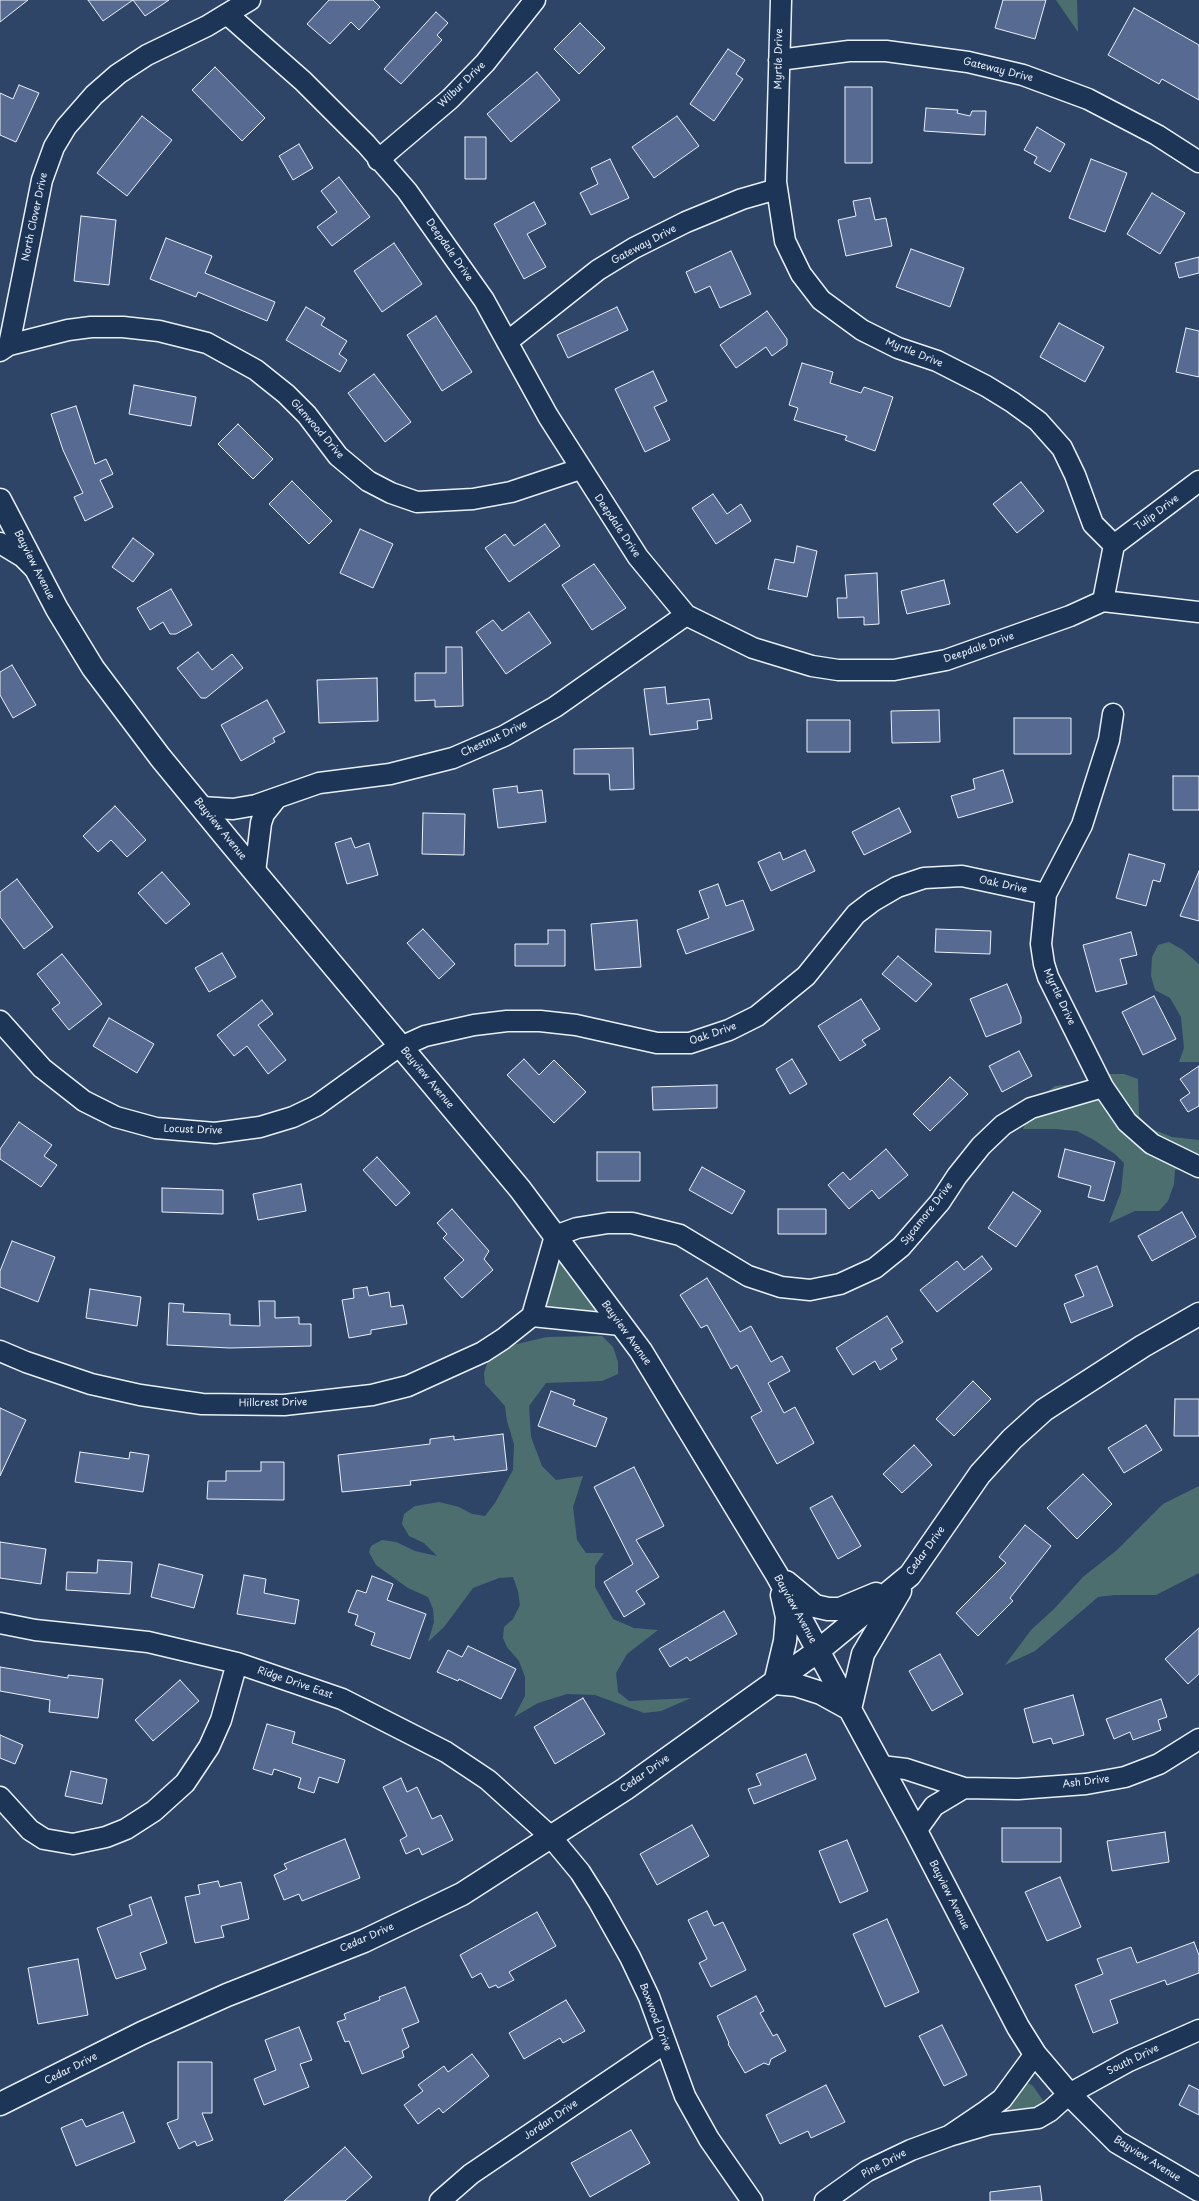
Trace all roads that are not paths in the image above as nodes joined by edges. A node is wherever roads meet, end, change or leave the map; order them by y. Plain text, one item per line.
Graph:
1 (250, 0) edge
2 (535, 0) edge
3 (781, 0) edge
4 (227, 14) junction
5 (779, 60) junction
6 (378, 160) junction
7 (1199, 162) edge
8 (777, 189) junction
9 (507, 342) junction
10 (5, 348) edge
11 (580, 469) junction
12 (1199, 481) edge
13 (0, 500) edge
14 (0, 543) edge
15 (1114, 545) junction
16 (36, 569) junction
17 (1103, 601) junction
18 (1199, 612) edge
19 (686, 615) junction
20 (1113, 714) dead end
21 (276, 799) junction
22 (201, 806) junction
23 (255, 872) junction
24 (1046, 894) junction
25 (0, 1021) edge
26 (400, 1047) junction
27 (1103, 1086) junction
28 (1199, 1167) edge
29 (554, 1236) junction
30 (1199, 1314) edge
31 (532, 1316) junction
32 (621, 1325) junction
33 (0, 1351) edge
34 (777, 1575) junction
35 (910, 1575) junction
36 (0, 1623) edge
37 (818, 1651) junction
38 (236, 1663) junction
39 (775, 1683) junction
40 (850, 1709) junction
41 (1199, 1739) edge
42 (881, 1766) junction
43 (964, 1788) junction
44 (0, 1798) edge
45 (916, 1831) junction
46 (551, 1837) junction
47 (1199, 2030) edge
48 (665, 2043) junction
49 (1035, 2054) junction
50 (1069, 2094) junction
51 (0, 2104) edge
52 (948, 2136) junction
53 (1199, 2190) edge
54 (440, 2201) edge
55 (752, 2201) edge
56 (824, 2201) edge

1 - 4 street, North Clover Drive
2 - 6 street, Wilbur Drive
3 - 5 street, Myrtle Drive
4 - 6 street, Deepdale Drive
4 - 10 street, North Clover Drive
5 - 7 street, Gateway Drive
5 - 8 street, Myrtle Drive
6 - 9 street, Deepdale Drive
8 - 9 street, Gateway Drive
8 - 15 street, Myrtle Drive
9 - 11 street, Deepdale Drive
10 - 11 street, Glenwood Drive
11 - 19 street, Deepdale Drive
12 - 15 street, Tulip Drive
13 - 16 main road, Bayview Avenue
14 - 16 street
15 - 17 street
16 - 22 main road, Bayview Avenue
17 - 18 street
17 - 19 street, Deepdale Drive
19 - 21 street, Chestnut Drive
20 - 24 street, Myrtle Drive
21 - 22 street, Chestnut Drive
21 - 23 street
22 - 23 main road, Bayview Avenue
23 - 26 main road, Bayview Avenue
24 - 26 street, Oak Drive
24 - 27 street, Myrtle Drive
25 - 26 street, Locust Drive
26 - 29 main road, Bayview Avenue
27 - 28 street, Myrtle Drive
27 - 29 street, Sycamore Drive
29 - 31 street
29 - 32 main road, Bayview Avenue
30 - 35 main road, Cedar Drive
31 - 32 street
31 - 33 street, Hillcrest Drive
32 - 34 main road, Bayview Avenue
34 - 35 main road
34 - 37 main road, Bayview Avenue
34 - 39 main road
35 - 37 main road, Cedar Drive
35 - 40 main road
36 - 38 street, Ridge Drive East
37 - 39 main road, Cedar Drive
37 - 40 main road, Bayview Avenue
38 - 44 street
38 - 46 street, Ridge Drive East
39 - 40 main road
39 - 46 main road, Cedar Drive
40 - 42 main road, Bayview Avenue
41 - 43 street, Ash Drive
42 - 43 street, Ash Drive
42 - 45 main road, Bayview Avenue
43 - 45 street
45 - 49 main road, Bayview Avenue
46 - 48 street, Boxwood Drive
46 - 51 main road, Cedar Drive
47 - 50 street, South Drive
48 - 54 street, Jordan Drive
48 - 55 street, Boxwood Drive
49 - 50 main road, Bayview Avenue
49 - 52 street, Pine Drive
50 - 52 street, Pine Drive
50 - 53 main road, Bayview Avenue
52 - 56 street, Pine Drive

